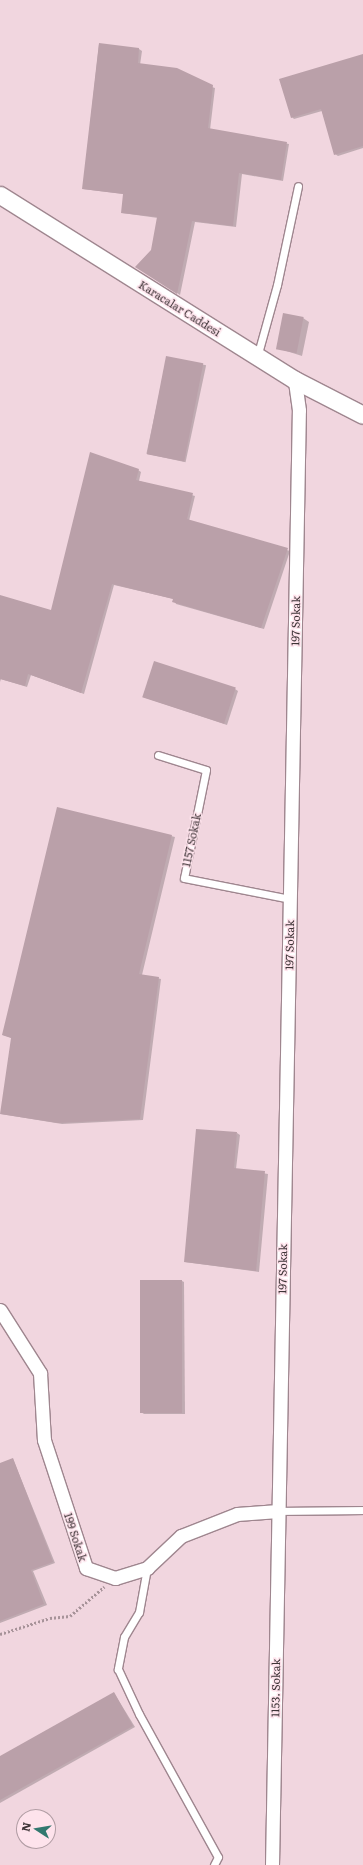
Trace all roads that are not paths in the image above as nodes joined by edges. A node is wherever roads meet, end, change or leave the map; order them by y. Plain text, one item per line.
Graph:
1 (298, 186) dead end
2 (0, 195) edge
3 (257, 357) junction
4 (295, 380) junction
5 (363, 415) edge
6 (158, 755) dead end
7 (290, 898) junction
8 (0, 1310) edge
9 (363, 1510) edge
10 (278, 1511) junction
11 (147, 1568) junction
12 (214, 1865) edge
13 (272, 1865) edge

1 - 3 lane
2 - 3 street, Karacalar Caddesi
3 - 4 street, Karacalar Caddesi
4 - 5 street, Karacalar Caddesi
4 - 7 street, 197 Sokak
6 - 7 lane, 1157 Sokak
7 - 10 street, 197 Sokak
8 - 11 street, 199 Sokak
9 - 10 lane
10 - 11 street
10 - 13 street, 1153. Sokak
11 - 12 lane

